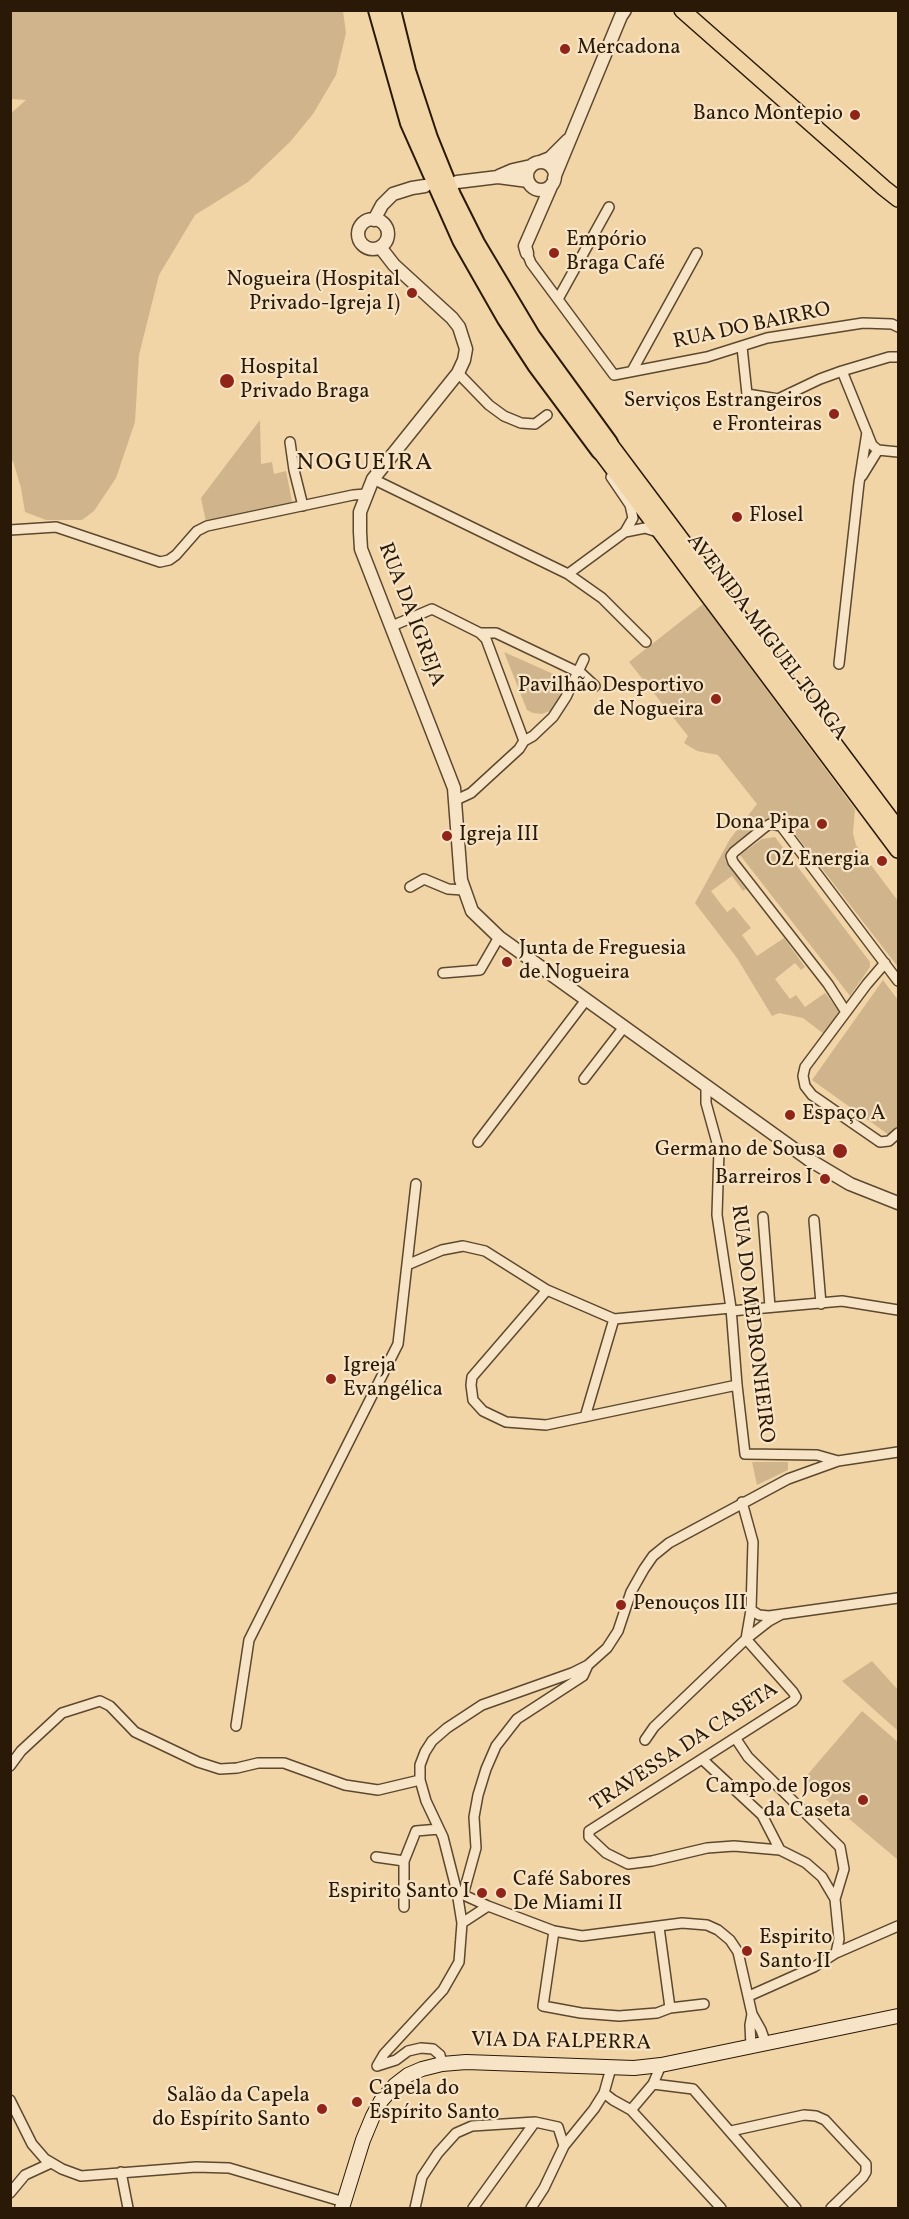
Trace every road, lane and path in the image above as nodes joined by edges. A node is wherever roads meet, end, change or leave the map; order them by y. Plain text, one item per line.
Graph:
1 (377, 10) edge
2 (392, 10) edge
3 (682, 10) edge
4 (623, 12) edge
5 (571, 137) junction
6 (536, 164) junction
7 (498, 177) junction
8 (553, 181) junction
9 (457, 182) dead end
10 (530, 184) junction
11 (425, 186) dead end
12 (898, 199) edge
13 (609, 207) dead end
14 (538, 217) junction
15 (374, 220) junction
16 (380, 247) junction
17 (527, 252) joint
18 (697, 254) dead end
19 (558, 299) junction
20 (898, 327) edge
21 (742, 347) junction
22 (894, 357) edge
23 (632, 371) junction
24 (458, 373) junction
25 (843, 374) junction
26 (547, 415) dead end
27 (867, 432) junction
28 (290, 442) dead end
29 (604, 450) junction
30 (878, 450) junction
31 (898, 452) edge
32 (373, 479) junction
33 (859, 483) junction
34 (366, 494) junction
35 (303, 506) junction
36 (10, 530) edge
37 (626, 532) junction
38 (662, 533) junction
39 (568, 574) junction
40 (392, 626) junction
41 (480, 633) junction
42 (646, 642) dead end
43 (584, 659) dead end
44 (839, 664) dead end
45 (578, 673) junction
46 (595, 686) dead end
47 (524, 741) junction
48 (456, 800) junction
49 (898, 830) edge
50 (898, 850) edge
51 (410, 887) dead end
52 (463, 890) junction
53 (499, 937) junction
54 (885, 963) junction
55 (443, 973) dead end
56 (898, 981) edge
57 (586, 1000) junction
58 (846, 1012) junction
59 (624, 1027) junction
60 (584, 1079) dead end
61 (706, 1086) junction
62 (718, 1095) junction
63 (710, 1110) junction
64 (898, 1133) edge
65 (478, 1142) dead end
66 (416, 1184) dead end
67 (898, 1203) edge
68 (763, 1217) dead end
69 (814, 1220) dead end
70 (407, 1265) junction
71 (547, 1290) junction
72 (821, 1304) junction
73 (770, 1307) junction
74 (731, 1310) junction
75 (898, 1310) edge
76 (614, 1319) junction
77 (737, 1385) junction
78 (585, 1417) junction
79 (898, 1452) edge
80 (838, 1461) junction
81 (742, 1502) junction
82 (898, 1598) edge
83 (751, 1610) junction
84 (782, 1614) junction
85 (746, 1639) junction
86 (588, 1665) junction
87 (236, 1726) dead end
88 (736, 1739) junction
89 (645, 1740) dead end
90 (703, 1760) junction
91 (10, 1766) edge
92 (420, 1780) junction
93 (439, 1829) junction
94 (780, 1850) junction
95 (376, 1857) dead end
96 (404, 1862) junction
97 (460, 1893) junction
98 (835, 1899) junction
99 (488, 1906) junction
100 (404, 1907) dead end
101 (462, 1923) junction
102 (898, 1926) edge
103 (659, 1927) junction
104 (554, 1931) junction
105 (836, 1953) junction
106 (749, 1996) junction
107 (704, 2004) dead end
108 (670, 2008) junction
109 (752, 2014) junction
110 (898, 2016) edge
111 (759, 2045) junction
112 (442, 2064) junction
113 (661, 2065) junction
114 (611, 2068) junction
115 (653, 2084) junction
116 (604, 2093) junction
117 (10, 2100) edge
118 (631, 2110) junction
119 (535, 2122) junction
120 (558, 2127) junction
121 (578, 2127) junction
122 (731, 2132) junction
123 (564, 2146) junction
124 (51, 2163) junction
125 (121, 2172) junction
126 (10, 2193) edge
127 (709, 2195) junction
128 (343, 2205) edge
129 (128, 2208) edge
130 (415, 2208) edge
131 (473, 2208) edge
132 (531, 2208) edge
133 (710, 2208) edge
134 (721, 2208) edge
135 (796, 2208) edge
136 (831, 2208) edge

1 - 29 highway
2 - 29 highway
3 - 12 main road
4 - 5 street
5 - 6 street
5 - 8 street
6 - 7 street
6 - 8 street
6 - 10 street
7 - 9 street
7 - 10 street
8 - 10 street
8 - 14 street
10 - 14 street
11 - 15 street
13 - 19 street
14 - 17 street
15 - 16 street
15 - 16 street
16 - 24 street, RUA DA IGREJA
17 - 19 street
18 - 23 street
19 - 23 street, RUA DO BAIRRO
20 - 21 street, RUA DO BAIRRO
21 - 23 street, RUA DO BAIRRO
21 - 25 street
22 - 25 street
24 - 26 street
24 - 32 street, RUA DA IGREJA
25 - 27 street
27 - 30 street
27 - 33 street
28 - 35 street
29 - 37 street
29 - 38 main road, AVENIDA MIGUEL TORGA
29 - 49 main road, AVENIDA MIGUEL TORGA
30 - 31 street
30 - 33 street
32 - 34 street, RUA DA IGREJA
32 - 39 street
33 - 44 street
34 - 35 street
34 - 40 street, RUA DA IGREJA
35 - 36 street
37 - 38 street
37 - 39 street
38 - 50 main road, AVENIDA MIGUEL TORGA
39 - 42 street
40 - 41 street
40 - 48 street, RUA DA IGREJA
41 - 45 street
41 - 47 street
43 - 45 street
45 - 46 street
45 - 47 street
47 - 48 street
48 - 52 street, RUA DA IGREJA
51 - 52 street
52 - 53 street, RUA DA IGREJA
53 - 55 street
53 - 57 street, RUA DA IGREJA
54 - 56 street
54 - 58 street
54 - 58 street
57 - 59 street, RUA DA IGREJA
57 - 65 street
58 - 64 street
59 - 60 street
59 - 61 street, RUA DA IGREJA
61 - 62 street, RUA DA IGREJA
61 - 63 street, RUA DO MEDRONHEIRO
62 - 63 street
62 - 67 street, RUA DA IGREJA
63 - 74 street, RUA DO MEDRONHEIRO
66 - 70 street
68 - 73 street
69 - 72 street
70 - 71 street
70 - 87 street
71 - 76 street
71 - 78 street
72 - 73 street
72 - 75 street
73 - 74 street
74 - 76 street
74 - 77 street, RUA DO MEDRONHEIRO
76 - 78 street
77 - 78 street
77 - 80 street, RUA DO MEDRONHEIRO
79 - 80 street
80 - 81 street
81 - 83 street
81 - 86 street
82 - 84 street
83 - 84 street
83 - 85 street
84 - 85 street
85 - 88 street, TRAVESSA DA CASETA
85 - 89 street
86 - 92 street
86 - 97 street
88 - 90 street, TRAVESSA DA CASETA
88 - 98 street
90 - 94 street
90 - 94 street, TRAVESSA DA CASETA
91 - 92 street
92 - 93 street
93 - 96 street
93 - 97 street
94 - 98 street
95 - 96 street
96 - 100 street
97 - 99 street
97 - 101 street
98 - 105 street
99 - 101 street
99 - 104 street
101 - 112 street
102 - 105 street
103 - 104 street
103 - 106 street
103 - 108 street
104 - 108 street
105 - 106 street
106 - 109 street
107 - 108 street
109 - 111 street
109 - 111 street
110 - 111 main road, VIA DA FALPERRA
111 - 113 main road, VIA DA FALPERRA
112 - 114 main road, VIA DA FALPERRA
112 - 128 main road, VIA DA FALPERRA
113 - 114 main road, VIA DA FALPERRA
113 - 115 street
114 - 116 street
115 - 118 street
115 - 122 street
116 - 118 street
116 - 121 street
117 - 124 street
118 - 127 street
119 - 120 street
119 - 130 street
119 - 131 street
120 - 121 street
120 - 123 street
121 - 123 street
122 - 135 street
122 - 136 street
123 - 132 street
124 - 125 street
124 - 126 street
125 - 128 street
125 - 129 street
127 - 133 street
127 - 134 street

